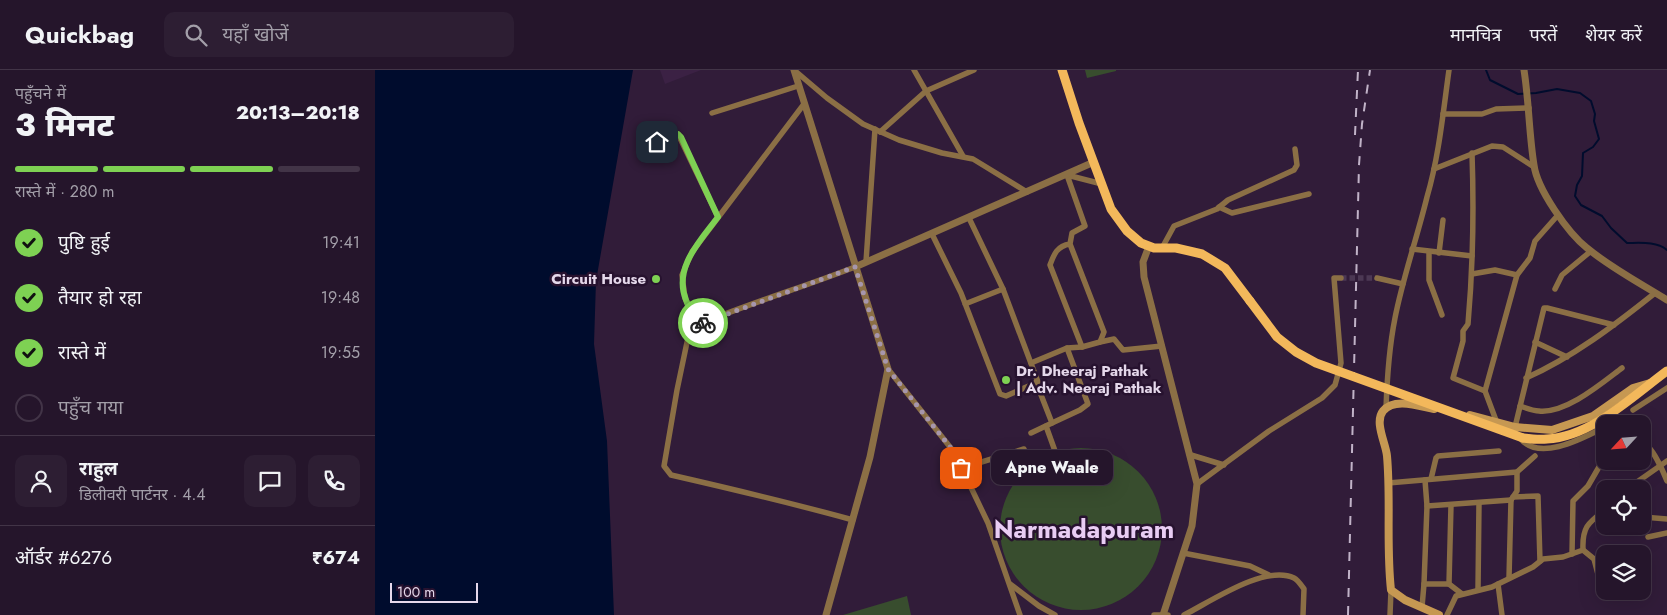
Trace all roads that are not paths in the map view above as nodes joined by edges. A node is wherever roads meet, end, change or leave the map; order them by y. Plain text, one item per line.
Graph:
1 (794, 70) edge
2 (915, 70) edge
3 (955, 70) edge
4 (974, 70) edge
5 (1062, 70) edge
6 (1449, 70) edge
7 (1524, 70) edge
8 (957, 76) junction
9 (798, 86) junction
10 (926, 91) junction
11 (804, 104) junction
12 (1529, 106) junction
13 (712, 113) dead end
14 (1443, 114) junction
15 (877, 131) junction
16 (1295, 149) dead end
17 (641, 150) dead end
18 (1472, 153) junction
19 (963, 156) junction
20 (1094, 162) junction
21 (1534, 167) junction
22 (1434, 169) junction
23 (1067, 175) junction
24 (1102, 184) junction
25 (1027, 192) junction
26 (1309, 194) dead end
27 (1219, 208) junction
28 (1558, 215) junction
29 (718, 217) junction
30 (969, 218) junction
31 (1443, 220) dead end
32 (932, 234) junction
33 (1070, 244) junction
34 (1149, 246) junction
35 (1162, 248) junction
36 (1412, 249) junction
37 (1591, 251) junction
38 (1429, 252) junction
39 (1439, 253) junction
40 (1472, 256) junction
41 (866, 262) junction
42 (855, 267) junction
43 (1472, 274) junction
44 (1517, 275) junction
45 (1341, 278) dead end
46 (1377, 278) tunnel mouth
47 (1403, 284) junction
48 (1003, 289) junction
49 (1555, 289) dead end
50 (1655, 293) junction
51 (1667, 300) edge
52 (965, 304) junction
53 (1442, 315) dead end
54 (698, 325) junction
55 (1614, 325) junction
56 (1100, 342) junction
57 (1535, 342) junction
58 (1162, 346) junction
59 (1082, 347) junction
60 (1067, 348) junction
61 (1567, 357) junction
62 (1031, 363) junction
63 (1622, 368) dead end
64 (888, 369) junction
65 (1667, 371) edge
66 (1526, 378) junction
67 (1036, 382) junction
68 (1650, 383) junction
69 (1667, 388) edge
70 (1485, 391) junction
71 (1520, 406) junction
72 (1386, 409) junction
73 (1633, 410) dead end
74 (1497, 423) junction
75 (1049, 425) junction
76 (1515, 427) junction
77 (1031, 432) dead end
78 (1596, 432) edge
79 (1024, 448) dead end
80 (1651, 450) edge
81 (1499, 451) dead end
82 (1191, 454) junction
83 (1535, 456) dead end
84 (1667, 461) edge
85 (1059, 462) dead end
86 (1224, 465) junction
87 (1661, 466) junction
88 (961, 468) junction
89 (1597, 470) edge
90 (1517, 472) junction
91 (1428, 480) junction
92 (1640, 480) edge
93 (1667, 481) edge
94 (1388, 483) junction
95 (1197, 484) junction
96 (1512, 499) junction
97 (1479, 503) junction
98 (1451, 505) junction
99 (1427, 506) junction
100 (1596, 517) edge
101 (1651, 518) edge
102 (1667, 519) edge
103 (853, 520) junction
104 (1667, 533) edge
105 (1648, 537) dead end
106 (1583, 550) junction
107 (1183, 553) junction
108 (1572, 554) junction
109 (1540, 561) junction
110 (1596, 569) edge
111 (1269, 575) junction
112 (1509, 578) junction
113 (1009, 583) junction
114 (1424, 584) junction
115 (1449, 584) junction
116 (1498, 584) junction
117 (1391, 590) junction
118 (1478, 590) junction
119 (1462, 594) junction
120 (1422, 607) junction
121 (827, 615) edge
122 (1020, 615) edge
123 (1055, 615) edge
124 (1154, 615) edge
125 (1164, 615) edge
126 (1184, 615) edge
127 (1303, 615) edge
128 (1390, 615) edge
129 (1439, 615) edge
130 (1447, 615) edge
131 (1502, 615) edge

1 - 9 street
1 - 15 street
2 - 10 street
3 - 8 street
4 - 8 street
5 - 20 main road
6 - 14 street
7 - 12 street
8 - 10 street
9 - 11 street
9 - 13 street
10 - 15 street
10 - 19 street
11 - 29 street
11 - 42 street
12 - 14 street
12 - 21 street
14 - 22 street
15 - 19 street
15 - 41 street
16 - 27 street
17 - 29 street
18 - 21 street
18 - 22 street
18 - 40 street
19 - 25 street
20 - 23 street
20 - 24 main road
21 - 28 street
22 - 36 street
23 - 24 street
23 - 25 street
23 - 33 street
24 - 34 main road
25 - 30 street
26 - 27 street
27 - 35 street
28 - 37 street
28 - 44 street
29 - 54 street
30 - 32 street
30 - 48 street
31 - 39 street
32 - 41 street
32 - 52 street
33 - 56 street
33 - 59 street
34 - 35 main road
34 - 58 street
35 - 68 main road, bridge
36 - 38 street
36 - 47 street
37 - 49 street
37 - 50 street
38 - 39 street
38 - 53 street
39 - 40 street
40 - 43 street
41 - 42 street
42 - 54 street
42 - 64 street
43 - 44 street
43 - 70 street
44 - 70 street
45 - 86 street
46 - 47 street
47 - 72 street
48 - 52 street
48 - 62 street
50 - 51 street
50 - 55 street
52 - 67 street
54 - 103 street
55 - 57 street
55 - 61 street
56 - 58 street
56 - 59 street
57 - 61 street
57 - 66 street
58 - 82 street
59 - 60 street
60 - 62 street
60 - 75 street
61 - 66 street
62 - 67 street
63 - 71 street
64 - 88 street
64 - 103 street
65 - 68 main road
66 - 71 street
67 - 75 street
68 - 76 main road
69 - 73 street
70 - 74 street
71 - 76 street
72 - 74 main road
72 - 94 main road
74 - 76 main road
75 - 77 street
75 - 85 street
76 - 78 street
79 - 88 street
80 - 87 street
81 - 91 street
82 - 86 street
82 - 95 street
83 - 90 street
84 - 87 street
86 - 95 street
87 - 92 street
87 - 93 street
88 - 113 street
89 - 108 street
90 - 91 street
90 - 96 street
91 - 94 street
91 - 99 street
94 - 117 main road
95 - 107 street
96 - 97 street
96 - 109 street
96 - 112 street
97 - 98 street
97 - 118 street
98 - 99 street
98 - 115 street
99 - 114 street
100 - 106 street
101 - 102 street
103 - 121 street
104 - 105 street
106 - 108 street
106 - 110 street
107 - 111 street
107 - 125 street
108 - 109 street
109 - 112 street
111 - 126 street
111 - 127 street
112 - 116 street
113 - 122 street
113 - 123 street
114 - 115 street
114 - 120 street
115 - 119 street
116 - 118 street
116 - 131 street
117 - 120 main road
117 - 128 street
118 - 119 street
119 - 130 street
120 - 129 main road
124 - 125 street

